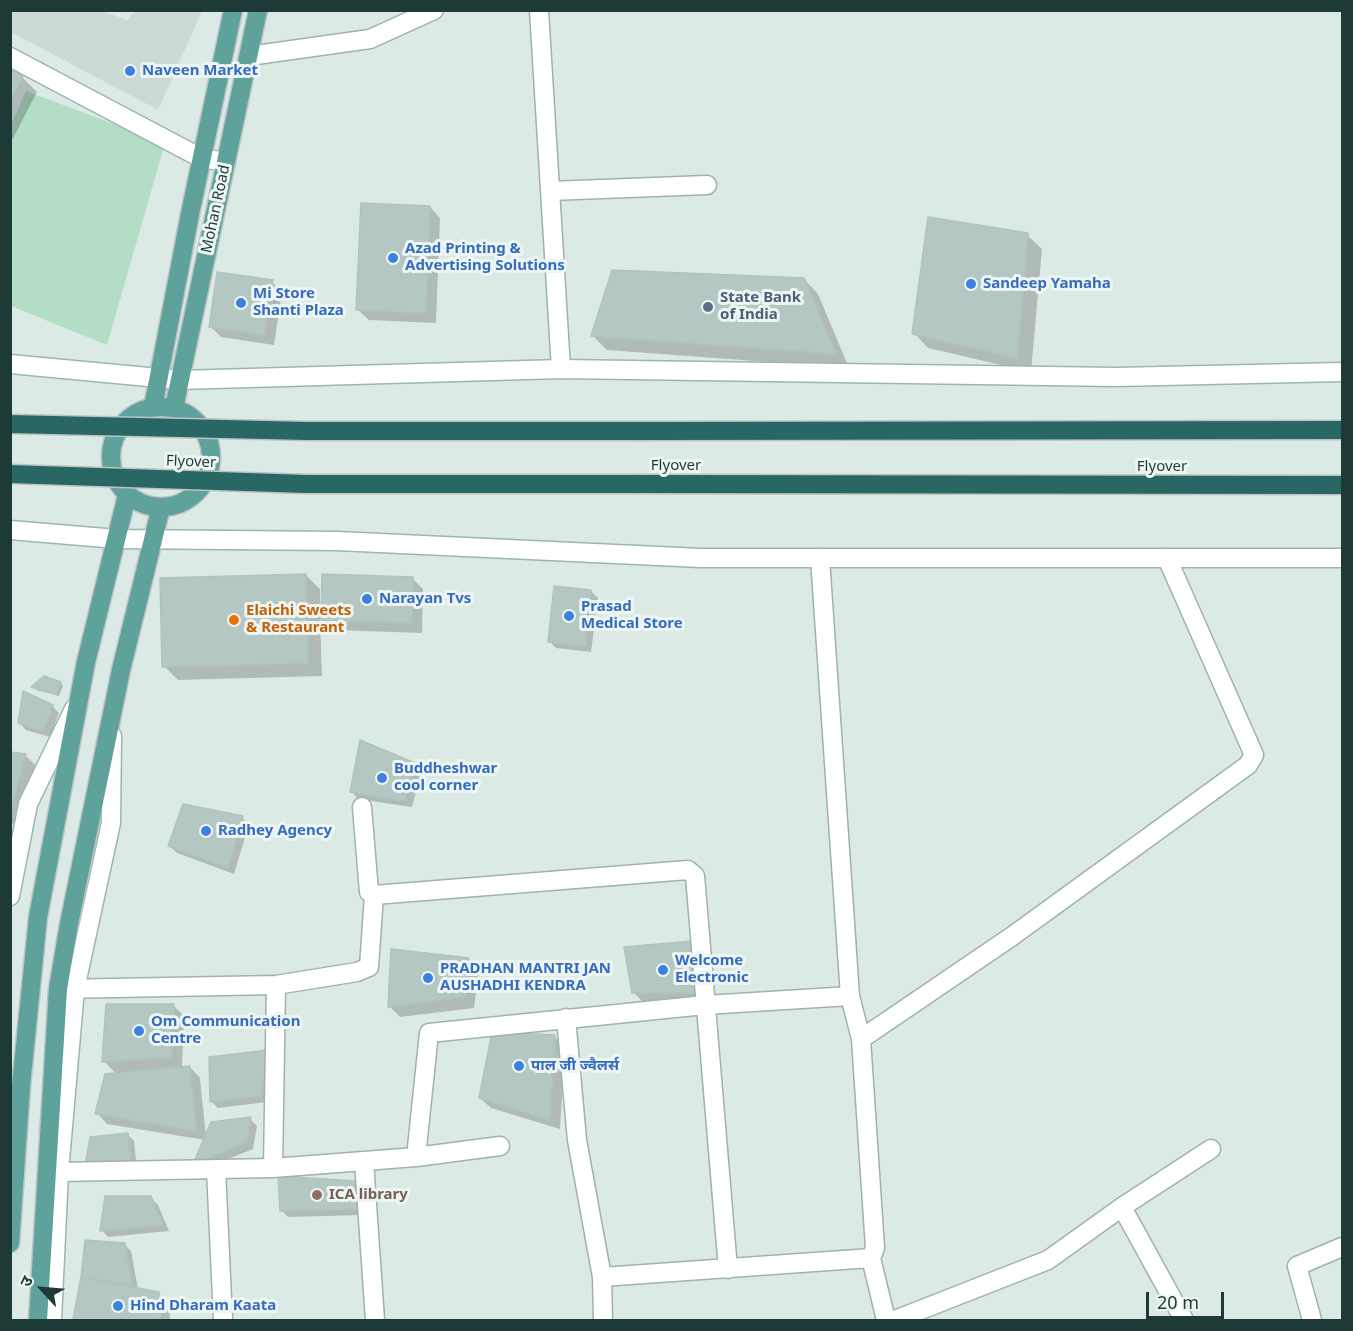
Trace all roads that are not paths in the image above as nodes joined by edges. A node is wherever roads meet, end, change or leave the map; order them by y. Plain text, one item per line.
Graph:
1 (232, 10) edge
2 (258, 10) edge
3 (434, 10) edge
4 (539, 10) edge
5 (249, 56) junction
6 (10, 57) edge
7 (201, 158) junction
8 (226, 162) junction
9 (707, 185) dead end
10 (550, 190) junction
11 (10, 364) edge
12 (561, 369) junction
13 (1342, 372) edge
14 (159, 376) junction
15 (180, 380) junction
16 (153, 407) junction
17 (174, 408) junction
18 (10, 424) edge
19 (1342, 430) edge
20 (10, 474) edge
21 (1342, 485) edge
22 (127, 495) junction
23 (161, 507) junction
24 (10, 530) edge
25 (117, 539) junction
26 (153, 539) junction
27 (820, 558) junction
28 (1167, 558) junction
29 (1342, 558) edge
30 (79, 698) junction
31 (362, 807) dead end
32 (374, 895) junction
33 (10, 896) edge
34 (276, 985) junction
35 (67, 989) junction
36 (850, 996) junction
37 (705, 1005) junction
38 (566, 1018) junction
39 (861, 1039) junction
40 (500, 1146) dead end
41 (1211, 1149) dead end
42 (416, 1156) junction
43 (363, 1161) junction
44 (273, 1168) junction
45 (216, 1169) junction
46 (59, 1172) junction
47 (1122, 1207) junction
48 (10, 1243) edge
49 (1342, 1247) edge
50 (872, 1258) junction
51 (728, 1269) junction
52 (602, 1277) junction
53 (38, 1320) edge
54 (52, 1320) edge
55 (223, 1320) edge
56 (375, 1320) edge
57 (603, 1320) edge
58 (886, 1320) edge
59 (895, 1320) edge
60 (1184, 1320) edge
61 (1312, 1320) edge

1 - 7 main road
2 - 5 main road, Mohan Road
3 - 5 street
4 - 10 street
5 - 8 main road, Mohan Road
6 - 7 street
7 - 8 street
7 - 14 main road
8 - 15 main road, Mohan Road
9 - 10 street
10 - 12 street
11 - 14 street
12 - 13 street
12 - 15 street
14 - 15 street
14 - 16 main road
15 - 17 main road, Mohan Road
16 - 17 main road
16 - 22 main road
17 - 23 main road
18 - 19 highway, bridge
20 - 21 highway, Flyover, bridge
22 - 23 main road
22 - 25 main road
23 - 26 main road
24 - 25 street
25 - 26 street
25 - 30 main road
26 - 27 street
26 - 35 main road
27 - 28 street
27 - 36 street
28 - 29 street
28 - 39 street
30 - 33 street
30 - 48 main road
31 - 32 street
32 - 34 street
32 - 37 street
34 - 35 street
34 - 44 street
35 - 46 street
35 - 53 main road
36 - 37 street
36 - 39 street
37 - 38 street
37 - 51 street
38 - 42 street
38 - 52 street
39 - 50 street
40 - 42 street
41 - 47 street
42 - 43 street
43 - 44 street
43 - 56 street
44 - 45 street
45 - 46 street
45 - 55 street
46 - 54 street
47 - 59 street
47 - 60 street
49 - 61 street
50 - 51 street
50 - 58 street
51 - 52 street
52 - 57 street

